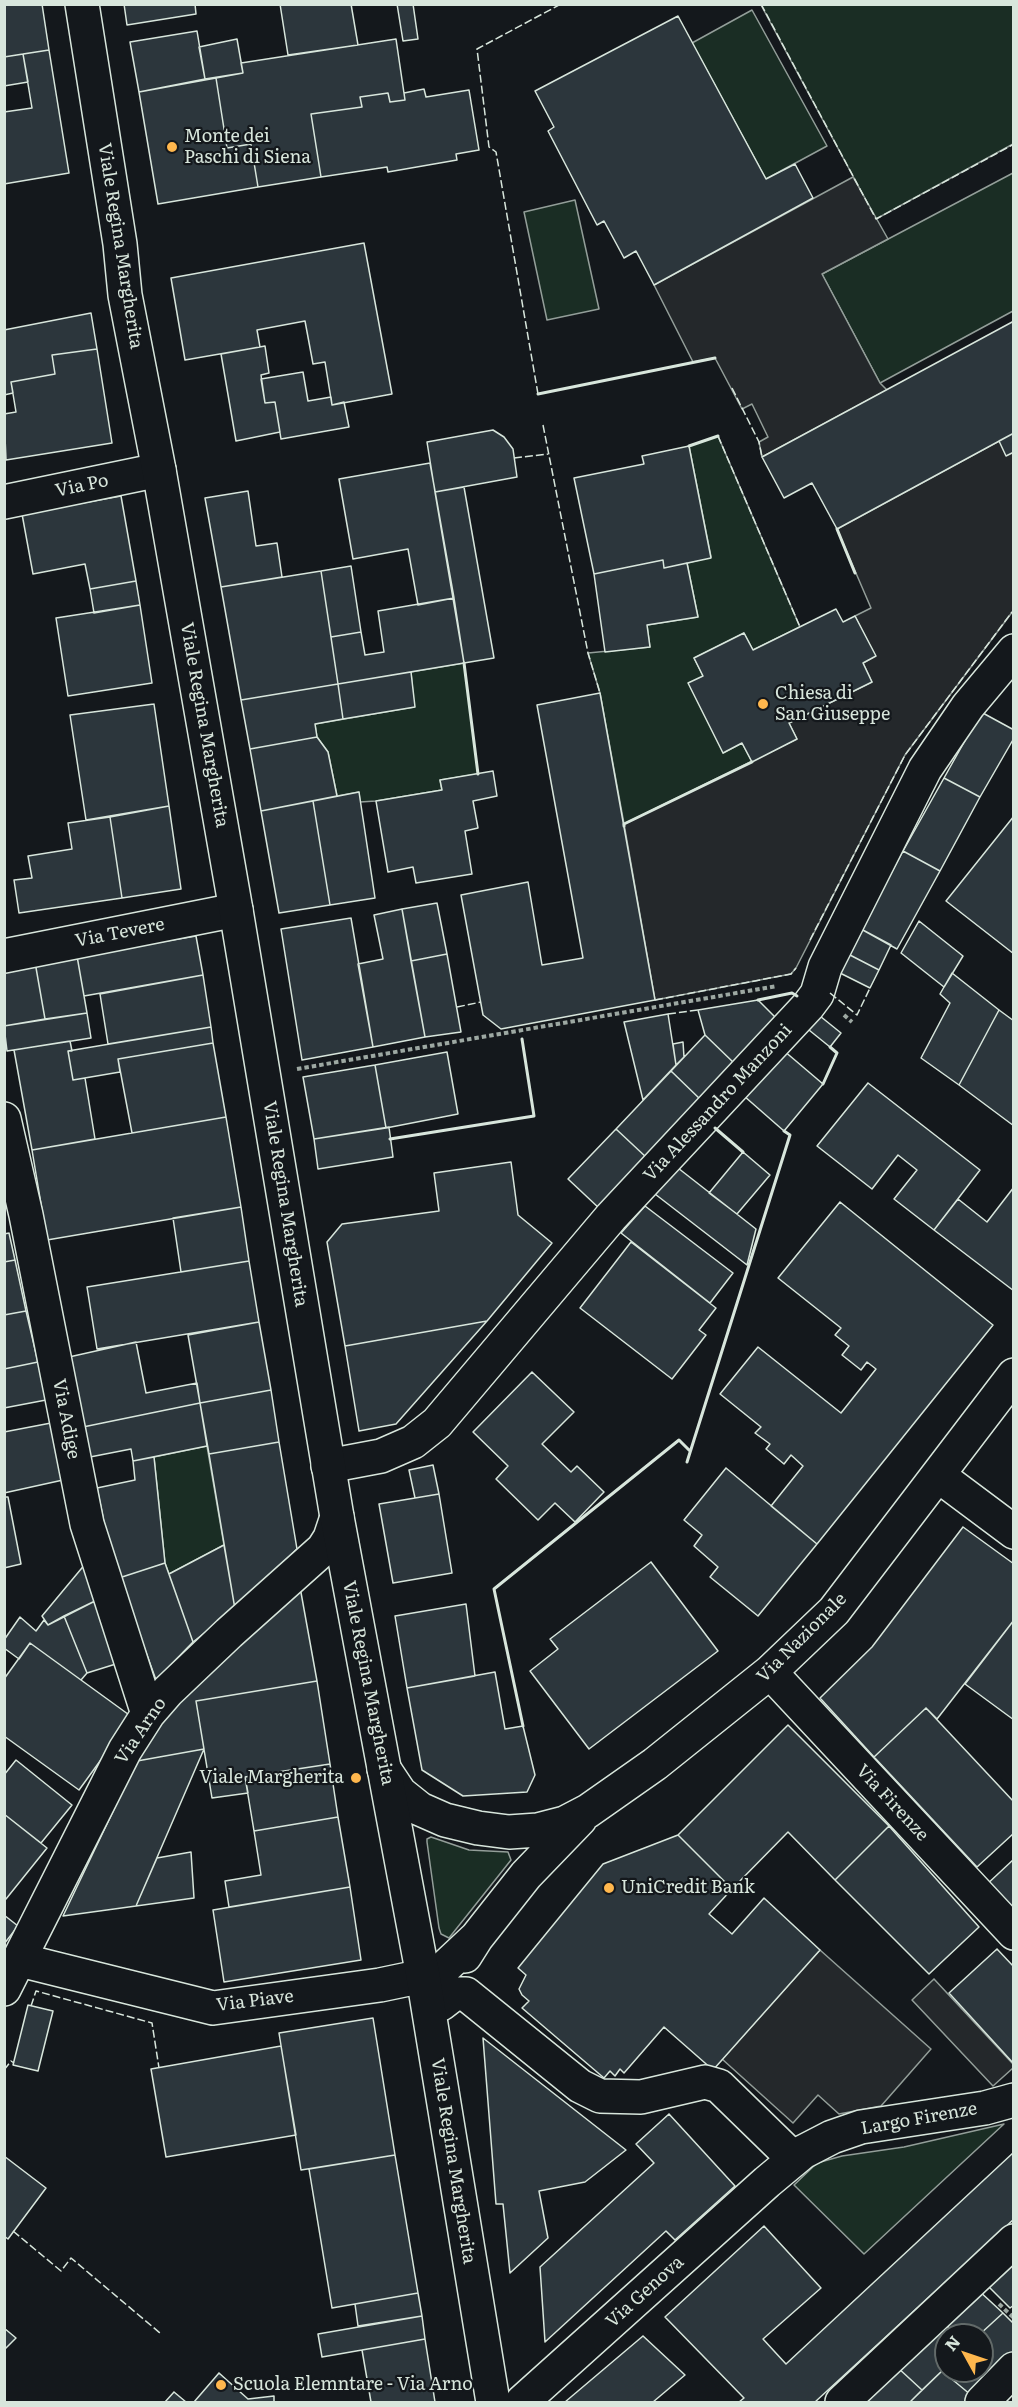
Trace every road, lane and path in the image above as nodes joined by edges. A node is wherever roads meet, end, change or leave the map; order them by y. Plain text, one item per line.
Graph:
1 (82, 4) edge
2 (159, 470) junction
3 (4, 502) edge
4 (1014, 651) edge
5 (236, 910) junction
6 (4, 956) edge
7 (817, 994) junction
8 (263, 1075) junction
9 (4, 1119) edge
10 (15, 1217) edge
11 (1014, 1375) edge
12 (328, 1466) junction
13 (939, 1476) junction
14 (337, 1517) junction
15 (1014, 1532) edge
16 (770, 1672) junction
17 (148, 1714) junction
18 (384, 1769) junction
19 (576, 1817) junction
20 (1014, 1934) edge
21 (477, 1937) junction
22 (20, 1960) junction
23 (423, 1976) junction
24 (4, 1989) edge
25 (441, 2004) junction
26 (433, 2039) junction
27 (1014, 2100) edge
28 (794, 2159) junction
29 (767, 2182) joint
30 (1014, 2241) edge
31 (1014, 2369) edge
32 (493, 2403) edge
33 (522, 2403) edge
34 (842, 2403) edge
35 (982, 2403) edge

1 - 2 street, Viale Regina Margherita
2 - 3 street, Via Po
2 - 5 street, Viale Regina Margherita
4 - 7 street, Via Alessandro Manzoni
5 - 6 street, Via Tevere
5 - 8 street, Viale Regina Margherita
7 - 8 path
7 - 12 street, Via Alessandro Manzoni
8 - 12 street, Viale Regina Margherita
9 - 10 street, Via Adige
10 - 17 street, Via Adige
11 - 13 street, Via Nazionale
12 - 14 street, Viale Regina Margherita
13 - 15 street
13 - 16 street, Via Nazionale
14 - 17 street, Via Arno
14 - 18 street, Viale Regina Margherita
16 - 19 street, Via Nazionale
16 - 20 street, Via Firenze
17 - 22 street, Via Arno
18 - 19 street
18 - 23 street, Viale Regina Margherita
19 - 21 street
21 - 23 street, Via Piave
21 - 25 street
22 - 23 street, Via Piave
22 - 24 street, Via Arno
23 - 26 street, Viale Regina Margherita
25 - 26 street
25 - 28 street
26 - 32 street, Viale Regina Margherita
27 - 28 street, Largo Firenze
28 - 29 street, Largo Firenze
29 - 33 street, Via Genova
30 - 34 street
31 - 35 street

